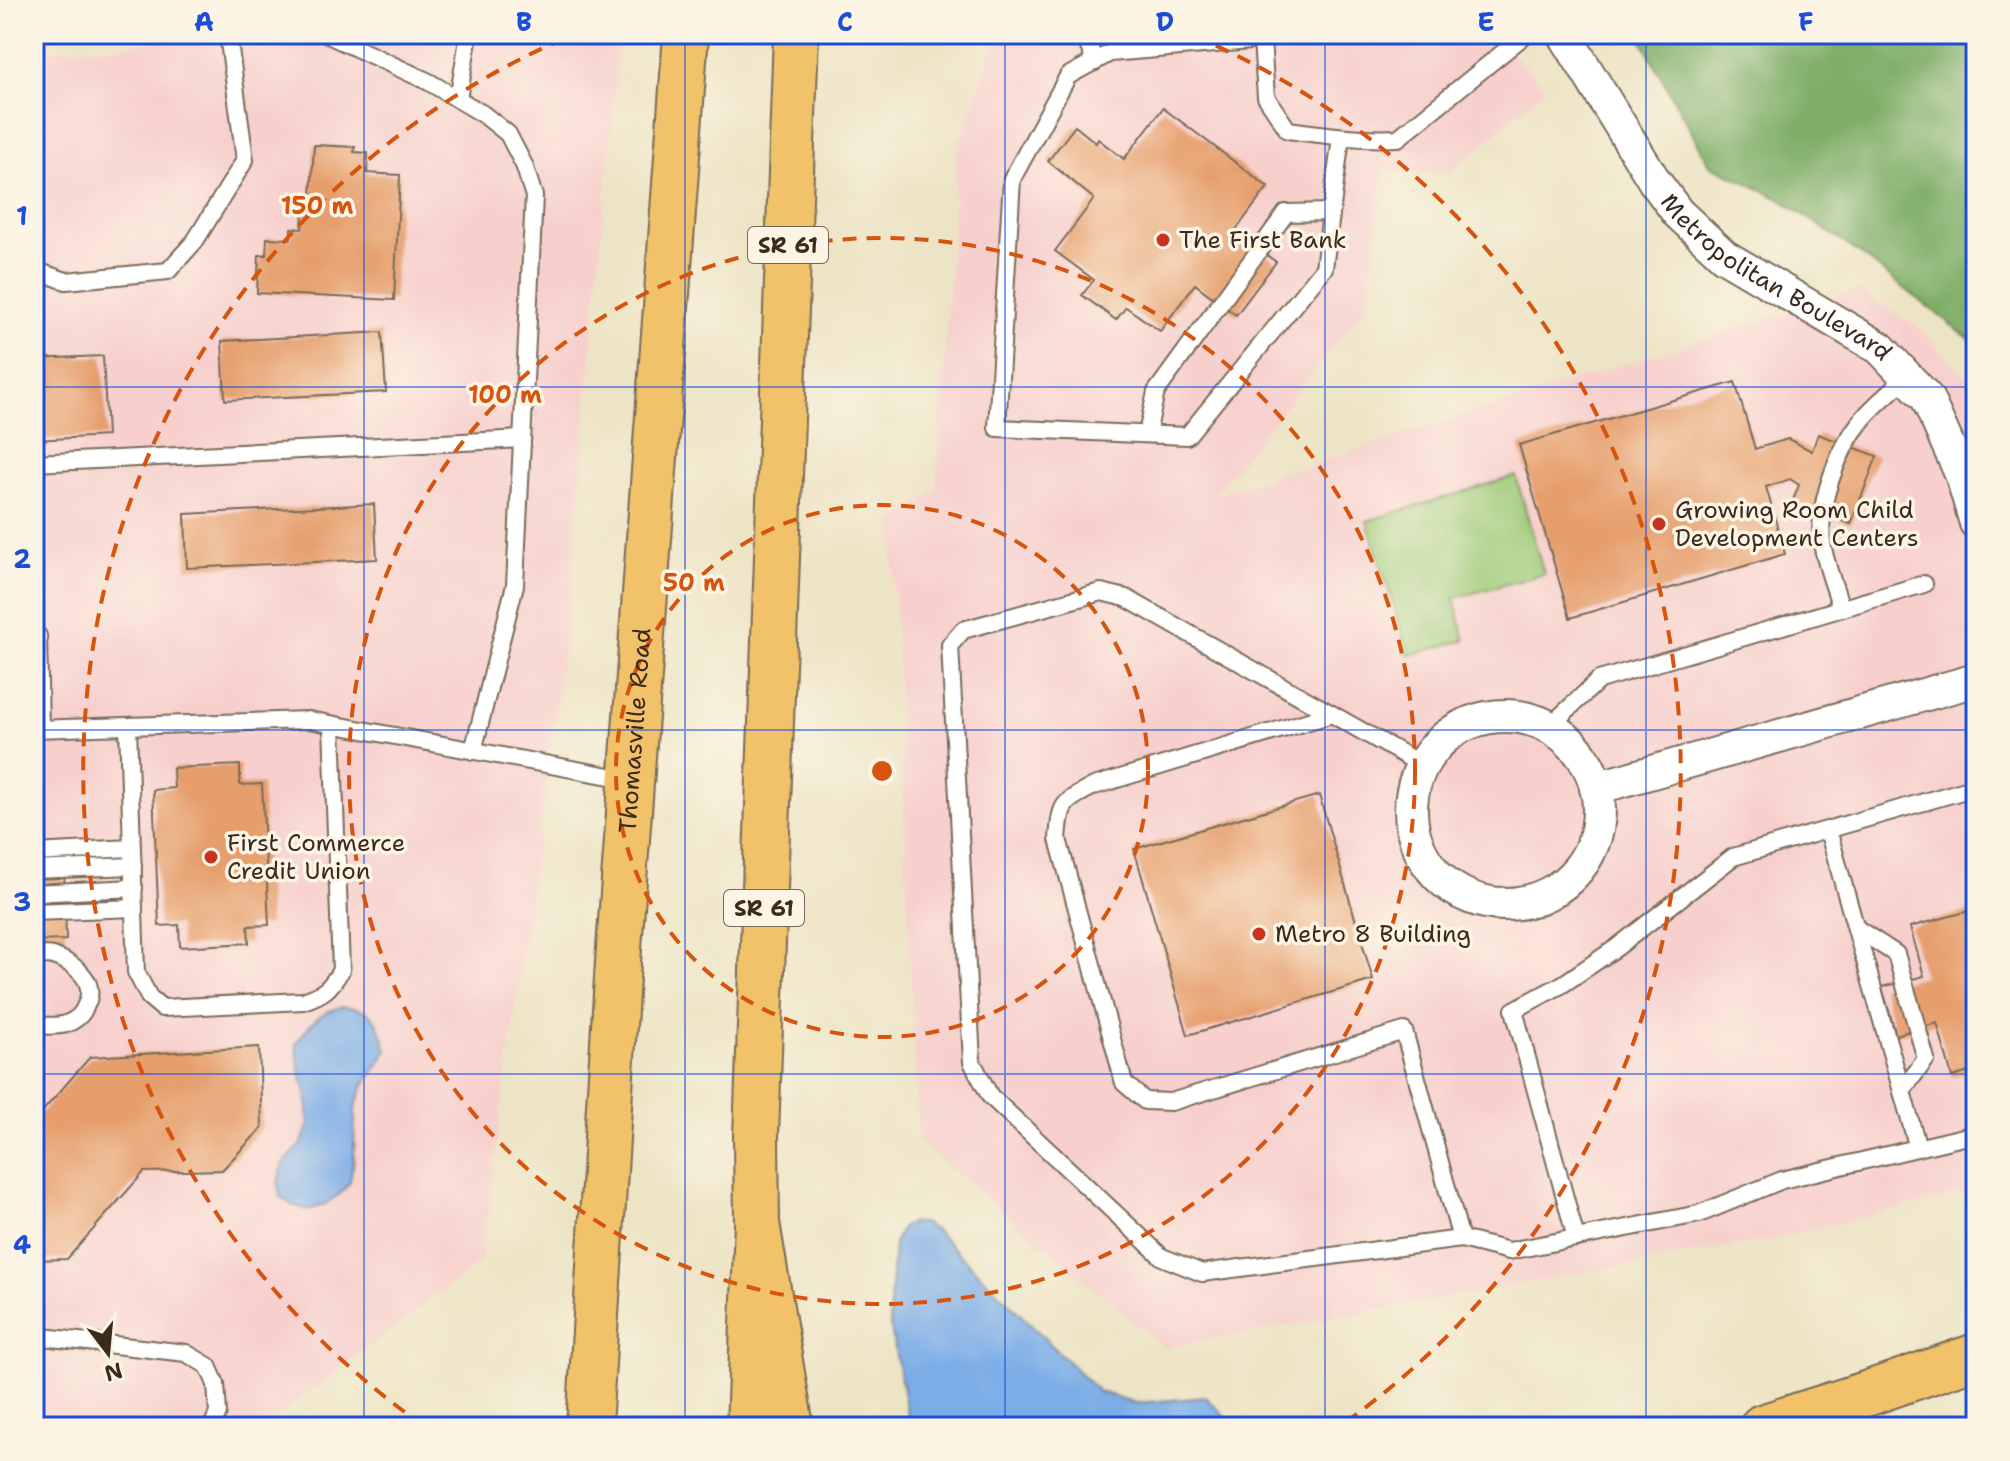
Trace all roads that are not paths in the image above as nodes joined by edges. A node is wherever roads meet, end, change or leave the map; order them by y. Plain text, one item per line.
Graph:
1 (228, 34) edge
2 (326, 34) edge
3 (469, 34) edge
4 (686, 34) edge
5 (796, 34) edge
6 (1084, 34) edge
7 (1526, 34) edge
8 (1564, 34) edge
9 (1095, 62) junction
10 (458, 99) junction
11 (1341, 137) junction
12 (1331, 212) junction
13 (34, 270) edge
14 (1907, 377) junction
15 (1147, 434) junction
16 (522, 439) junction
17 (34, 463) edge
18 (1976, 523) edge
19 (1924, 584) dead end
20 (1841, 608) junction
21 (34, 636) edge
22 (1976, 680) edge
23 (1332, 714) junction
24 (332, 725) junction
25 (128, 726) junction
26 (1549, 727) junction
27 (37, 729) edge
28 (473, 751) junction
29 (1422, 765) junction
30 (631, 780) junction
31 (1976, 787) edge
32 (1596, 788) junction
33 (1828, 830) junction
34 (132, 848) junction
35 (34, 853) edge
36 (133, 866) junction
37 (34, 870) edge
38 (134, 888) junction
39 (34, 893) edge
40 (134, 908) junction
41 (34, 912) edge
42 (1856, 928) junction
43 (34, 956) edge
44 (34, 1026) edge
45 (1902, 1091) junction
46 (1976, 1134) edge
47 (1918, 1148) junction
48 (757, 1223) junction
49 (1576, 1238) junction
50 (1461, 1239) junction
51 (34, 1336) edge
52 (1976, 1356) edge
53 (212, 1427) edge
54 (589, 1427) edge
55 (749, 1427) edge
56 (791, 1427) edge
57 (1762, 1427) edge

1 - 13 lane
2 - 10 lane
3 - 10 lane
4 - 30 main road, Thomasville Road
5 - 48 main road, SR 61
6 - 9 lane
7 - 11 lane
8 - 14 street, Metropolitan Boulevard
9 - 11 lane
9 - 15 lane
10 - 16 lane
11 - 12 lane
12 - 15 lane
12 - 15 lane
14 - 18 street, Metropolitan Boulevard
14 - 20 lane
16 - 17 lane
16 - 28 lane
19 - 20 lane
20 - 26 lane
21 - 27 lane
22 - 32 street
23 - 29 lane
23 - 50 lane
23 - 50 lane
24 - 25 lane
24 - 28 lane
24 - 40 lane
25 - 27 lane
25 - 34 lane
26 - 29 street
26 - 32 street
28 - 30 lane
29 - 32 street
30 - 54 main road, Thomasville Road
31 - 33 lane
33 - 42 lane
33 - 49 lane
34 - 35 lane
34 - 36 lane
36 - 37 lane
36 - 38 lane
38 - 39 lane
38 - 40 lane
40 - 41 lane
42 - 45 lane
42 - 45 lane
43 - 44 lane
45 - 47 lane
46 - 47 lane
47 - 49 lane
48 - 55 main road, SR 61
48 - 56 main road
49 - 50 lane
51 - 53 lane
52 - 57 main road

